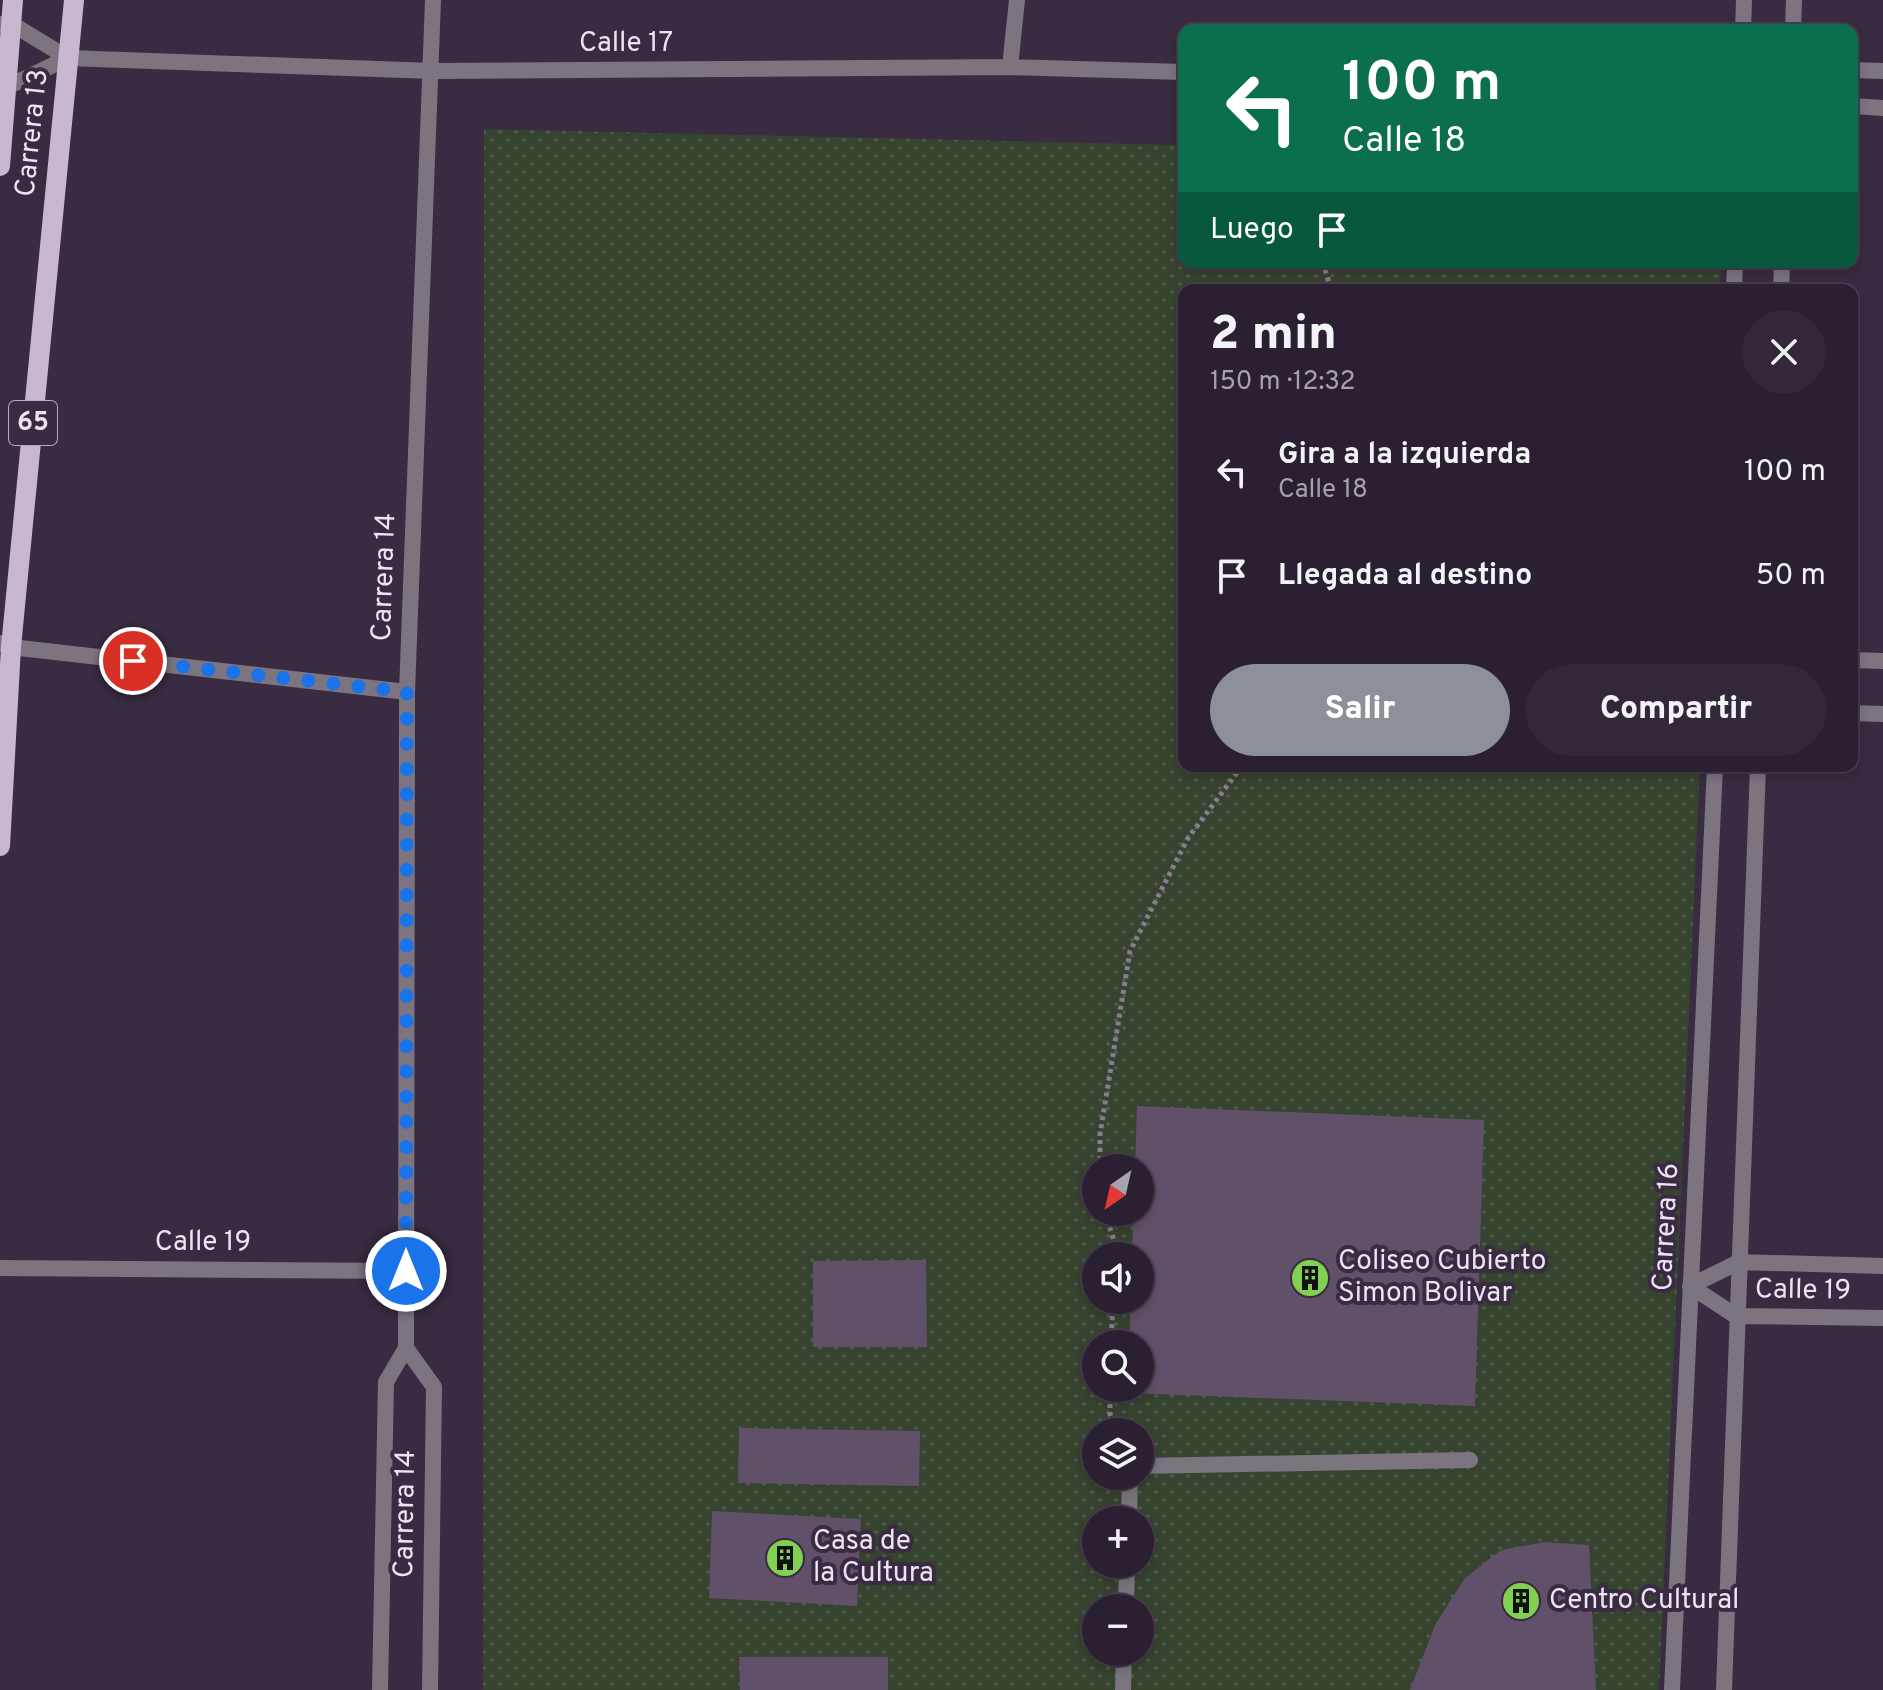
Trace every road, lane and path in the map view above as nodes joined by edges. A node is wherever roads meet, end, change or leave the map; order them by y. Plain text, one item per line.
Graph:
1 (13, 0) edge
2 (74, 0) edge
3 (433, 0) edge
4 (1017, 0) edge
5 (1744, 0) edge
6 (1794, 0) edge
7 (6, 24) edge
8 (1743, 24) edge
9 (1793, 24) edge
10 (68, 58) junction
11 (1010, 67) junction
12 (1858, 70) edge
13 (433, 71) junction
14 (1883, 71) edge
15 (1178, 72) edge
16 (4, 87) edge
17 (1858, 106) edge
18 (1883, 108) edge
19 (0, 166) edge
20 (4, 648) edge
21 (1858, 660) edge
22 (1883, 661) edge
23 (407, 692) junction
24 (1858, 713) edge
25 (1883, 714) edge
26 (1238, 772) edge
27 (1715, 772) edge
28 (1758, 772) edge
29 (0, 846) edge
30 (1100, 1154) edge
31 (1739, 1262) junction
32 (1883, 1266) edge
33 (0, 1268) edge
34 (406, 1271) junction
35 (1690, 1286) junction
36 (1736, 1316) junction
37 (1883, 1318) edge
38 (406, 1348) junction
39 (1470, 1460) dead end
40 (1154, 1466) edge
41 (1124, 1666) edge
42 (380, 1690) edge
43 (430, 1690) edge
44 (1123, 1690) edge
45 (1672, 1690) edge
46 (1724, 1690) edge

1 - 7 main road, Carrera 13
2 - 10 main road, Carrera 13 / 65
3 - 13 street, Carrera 14
4 - 11 street
5 - 8 street
6 - 9 street
7 - 10 street, Calle 17
7 - 16 main road, Carrera 13
10 - 13 street, Calle 17
10 - 16 street, Calle 17
10 - 20 main road, Carrera 13 / 65
11 - 13 street, Calle 17
11 - 15 street, Calle 17
12 - 14 street
13 - 23 street, Carrera 14
16 - 19 main road, Carrera 13
17 - 18 street
20 - 23 street
20 - 29 main road, Carrera 13 / 65
21 - 22 street
23 - 34 street, Carrera 14
24 - 25 street
26 - 30 path
27 - 35 street, Carrera 16
28 - 31 street
31 - 32 street, Calle 19
31 - 35 street, Calle 19
31 - 36 street
33 - 34 street, Calle 19
34 - 38 street, Carrera 14
35 - 36 street, Calle 19
35 - 45 street, Carrera 16
36 - 37 street, Calle 19
36 - 46 street
38 - 42 street, Carrera 14
38 - 43 street, Carrera 14
39 - 40 street
41 - 44 street

